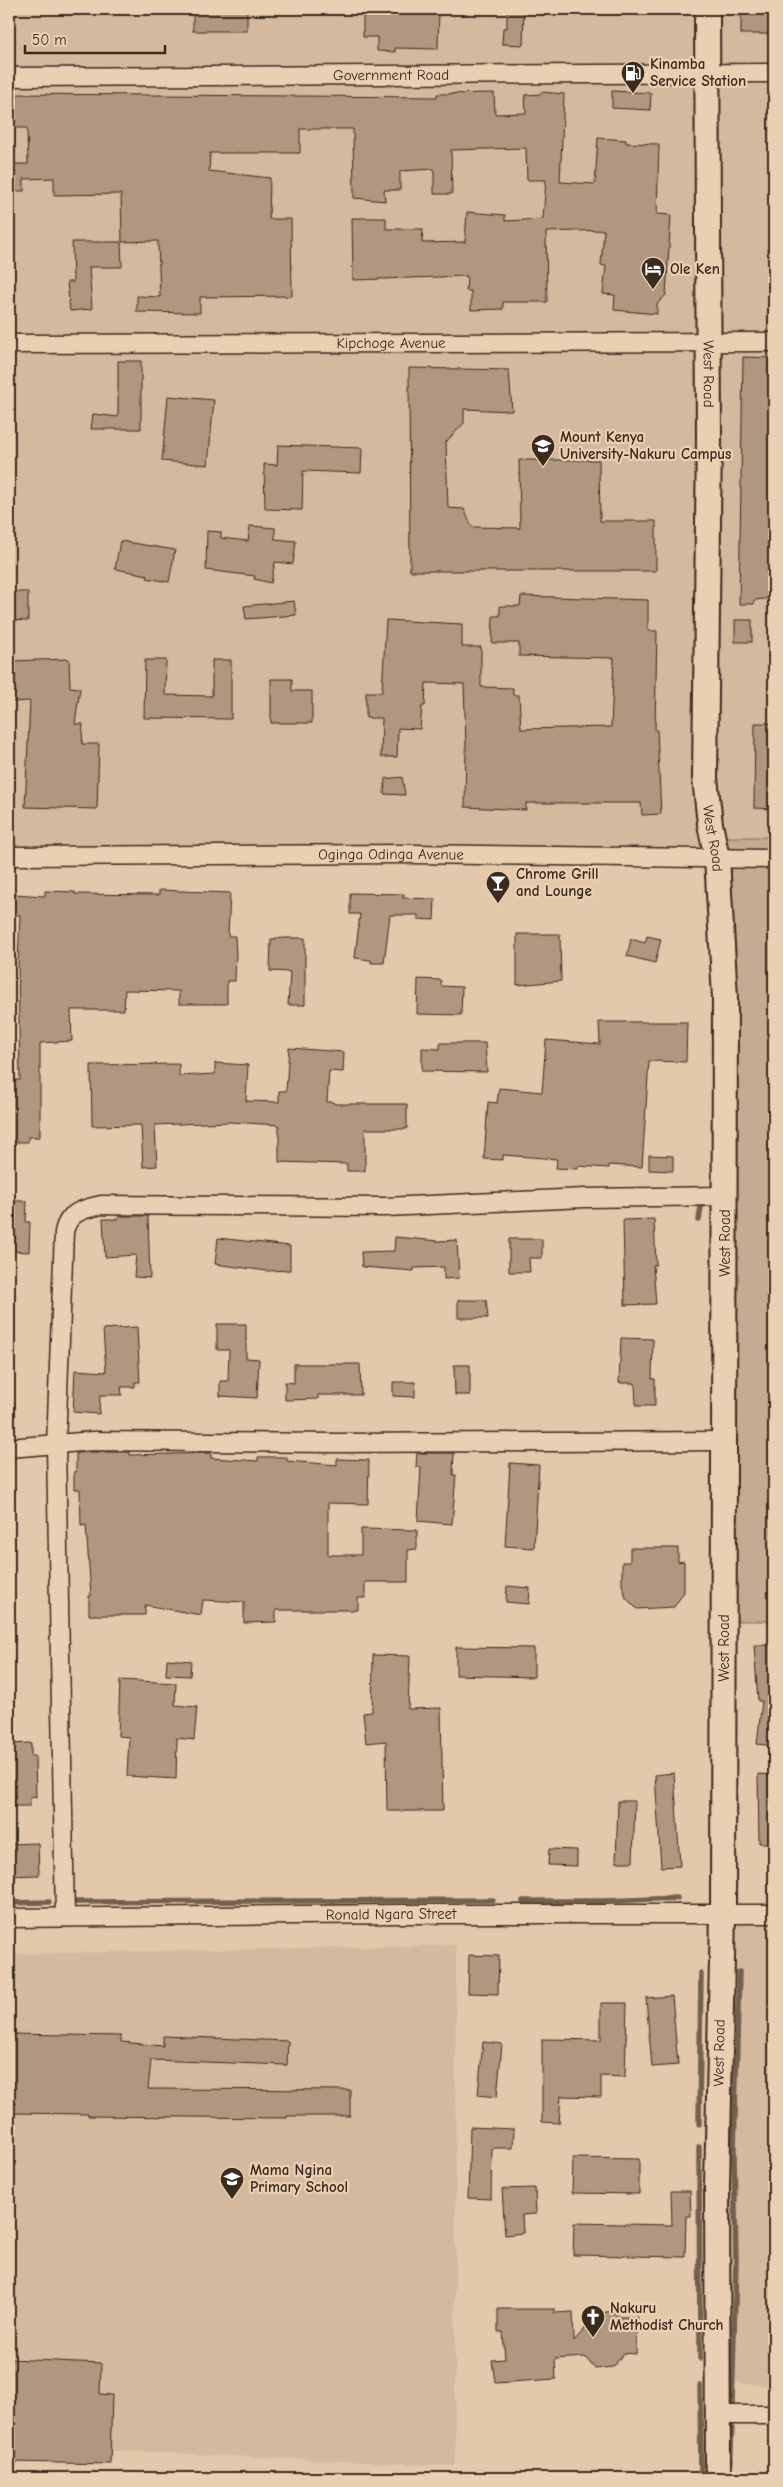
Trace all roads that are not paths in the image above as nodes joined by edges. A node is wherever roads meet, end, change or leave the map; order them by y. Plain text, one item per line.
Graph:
1 (708, 9) edge
2 (707, 72) junction
3 (774, 73) edge
4 (9, 77) edge
5 (708, 342) junction
6 (774, 342) edge
7 (9, 344) edge
8 (9, 856) edge
9 (717, 858) junction
10 (774, 859) edge
11 (725, 1196) junction
12 (725, 1441) junction
13 (56, 1446) junction
14 (9, 1448) edge
15 (774, 1914) edge
16 (722, 1915) junction
17 (65, 1917) junction
18 (9, 1918) edge
19 (774, 2415) edge
20 (717, 2416) junction
21 (718, 2478) edge

1 - 2 street, West Road
2 - 3 street, Government Road
2 - 4 street, Government Road
2 - 5 street, West Road
5 - 6 street, Kipchoge Avenue
5 - 7 street, Kipchoge Avenue
5 - 9 street, West Road
8 - 9 street, Oginga Odinga Avenue
9 - 10 street, Oginga Odinga Avenue
9 - 11 street, West Road
11 - 12 street, West Road
11 - 13 street
12 - 13 street
12 - 16 street, West Road
13 - 14 street
13 - 17 street
15 - 16 street, Ronald Ngara Street
16 - 17 street, Ronald Ngara Street
16 - 20 street, West Road
17 - 18 street, Ronald Ngara Street
19 - 20 street
20 - 21 street, West Road

